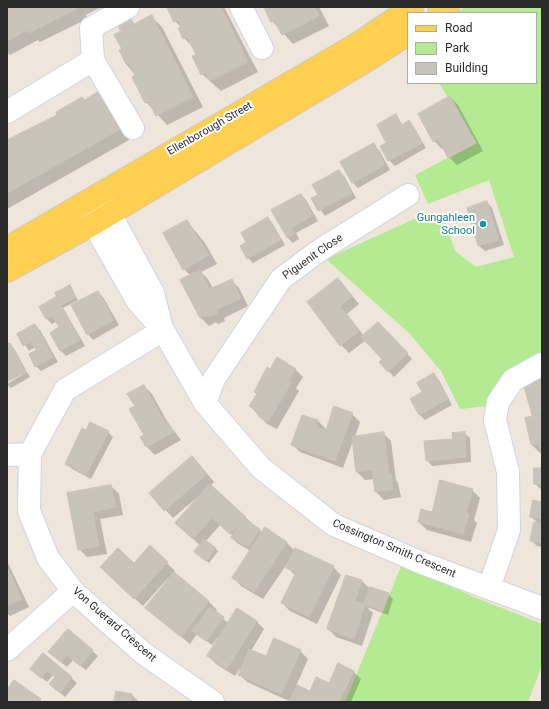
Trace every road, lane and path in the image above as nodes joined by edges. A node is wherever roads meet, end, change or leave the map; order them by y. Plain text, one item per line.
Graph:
1 (128, 7) edge
2 (241, 7) edge
3 (412, 7) edge
4 (407, 35) edge
5 (262, 48) dead end
6 (93, 60) junction
7 (7, 112) edge
8 (133, 128) dead end
9 (408, 195) dead end
10 (91, 199) junction
11 (102, 219) junction
12 (7, 248) edge
13 (7, 271) edge
14 (162, 330) junction
15 (542, 364) edge
16 (205, 403) junction
17 (30, 454) junction
18 (7, 455) edge
19 (489, 588) junction
20 (73, 591) junction
21 (542, 608) edge
22 (7, 650) edge
23 (213, 702) edge

1 - 6 street
2 - 5 street
3 - 10 main road, Ellenborough Street
4 - 11 main road, Ellenborough Street
6 - 7 street
6 - 8 street
9 - 16 street, Piguenit Close
10 - 11 street, Cossington Smith Crescent
10 - 12 main road, Ellenborough Street
11 - 13 main road, Ellenborough Street
11 - 14 street, Cossington Smith Crescent
14 - 16 street, Cossington Smith Crescent
14 - 17 street, Von Guerard Crescent
15 - 19 street
16 - 19 street, Cossington Smith Crescent
17 - 18 street
17 - 20 street, Von Guerard Crescent
19 - 21 street, Cossington Smith Crescent
20 - 22 street
20 - 23 street, Von Guerard Crescent

